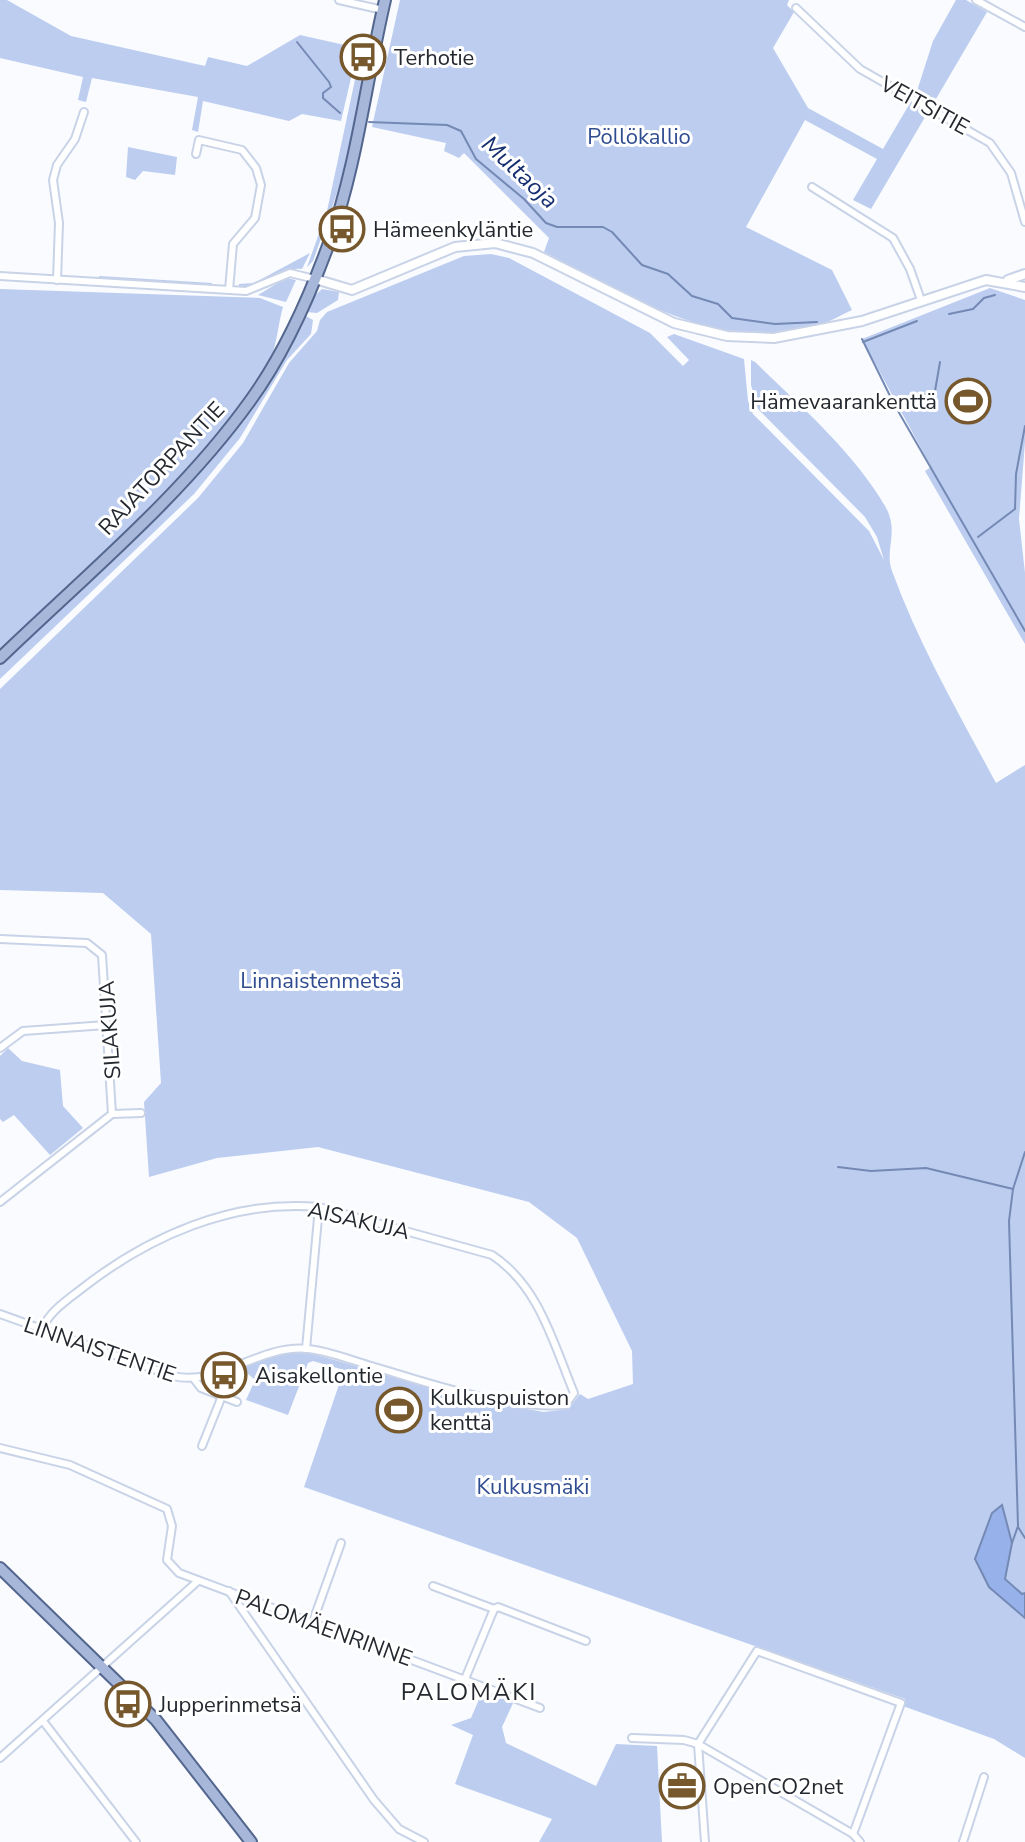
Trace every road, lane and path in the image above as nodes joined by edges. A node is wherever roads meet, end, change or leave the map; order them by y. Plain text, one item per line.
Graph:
1 (339, 0) edge
2 (976, 0) edge
3 (384, 5) edge
4 (796, 8) dead end
5 (1025, 27) edge
6 (84, 112) dead end
7 (196, 154) dead end
8 (812, 187) dead end
9 (1025, 222) edge
10 (1025, 274) edge
11 (0, 276) edge
12 (315, 279) junction
13 (57, 280) junction
14 (1007, 281) junction
15 (1025, 287) edge
16 (229, 290) junction
17 (921, 300) junction
18 (0, 658) edge
19 (0, 939) edge
20 (106, 1025) junction
21 (0, 1048) edge
22 (141, 1113) dead end
23 (112, 1114) junction
24 (0, 1202) edge
25 (319, 1207) junction
26 (0, 1314) edge
27 (42, 1329) junction
28 (306, 1349) junction
29 (194, 1379) junction
30 (222, 1396) junction
31 (570, 1399) joint
32 (237, 1402) dead end
33 (202, 1446) dead end
34 (0, 1448) edge
35 (341, 1543) dead end
36 (0, 1568) edge
37 (198, 1581) junction
38 (433, 1586) dead end
39 (229, 1591) junction
40 (494, 1609) junction
41 (312, 1624) junction
42 (586, 1641) dead end
43 (105, 1668) junction
44 (465, 1679) junction
45 (540, 1708) dead end
46 (43, 1721) junction
47 (632, 1738) dead end
48 (698, 1744) junction
49 (1, 1754) edge
50 (984, 1777) dead end
51 (853, 1834) junction
52 (136, 1842) edge
53 (251, 1842) edge
54 (424, 1842) edge
55 (705, 1842) edge
56 (860, 1842) edge
57 (963, 1842) edge

1 - 3 street
2 - 5 street
3 - 12 main road, RAJATORPANTIE
4 - 9 street, VEITSITIE
6 - 13 street
7 - 16 street
8 - 17 street
10 - 14 street
11 - 13 street
12 - 16 street
12 - 17 street
12 - 18 main road, RAJATORPANTIE
13 - 16 street
14 - 15 street
14 - 17 street
19 - 20 street, SILAKUJA
20 - 21 street
20 - 23 street, SILAKUJA
22 - 23 street
23 - 24 street
25 - 27 street, AISAKUJA
25 - 28 street
25 - 31 street, AISAKUJA
26 - 27 street, LINNAISTENTIE
27 - 29 street, LINNAISTENTIE
28 - 29 street, LINNAISTENTIE
28 - 31 street, LINNAISTENTIE
29 - 30 street
30 - 32 street
30 - 33 street
34 - 37 street, PALOMÄENRINNE
35 - 41 street
36 - 43 main road
37 - 39 street, PALOMÄENRINNE
37 - 43 street
38 - 40 street
39 - 41 street, PALOMÄENRINNE
39 - 54 street
40 - 42 street
40 - 44 street
41 - 44 street, PALOMÄENRINNE
43 - 46 street
43 - 53 main road
44 - 45 street, PALOMÄENRINNE
46 - 49 street
46 - 52 street
47 - 48 street
48 - 51 street
48 - 51 street
48 - 55 street
50 - 57 street
51 - 56 street

